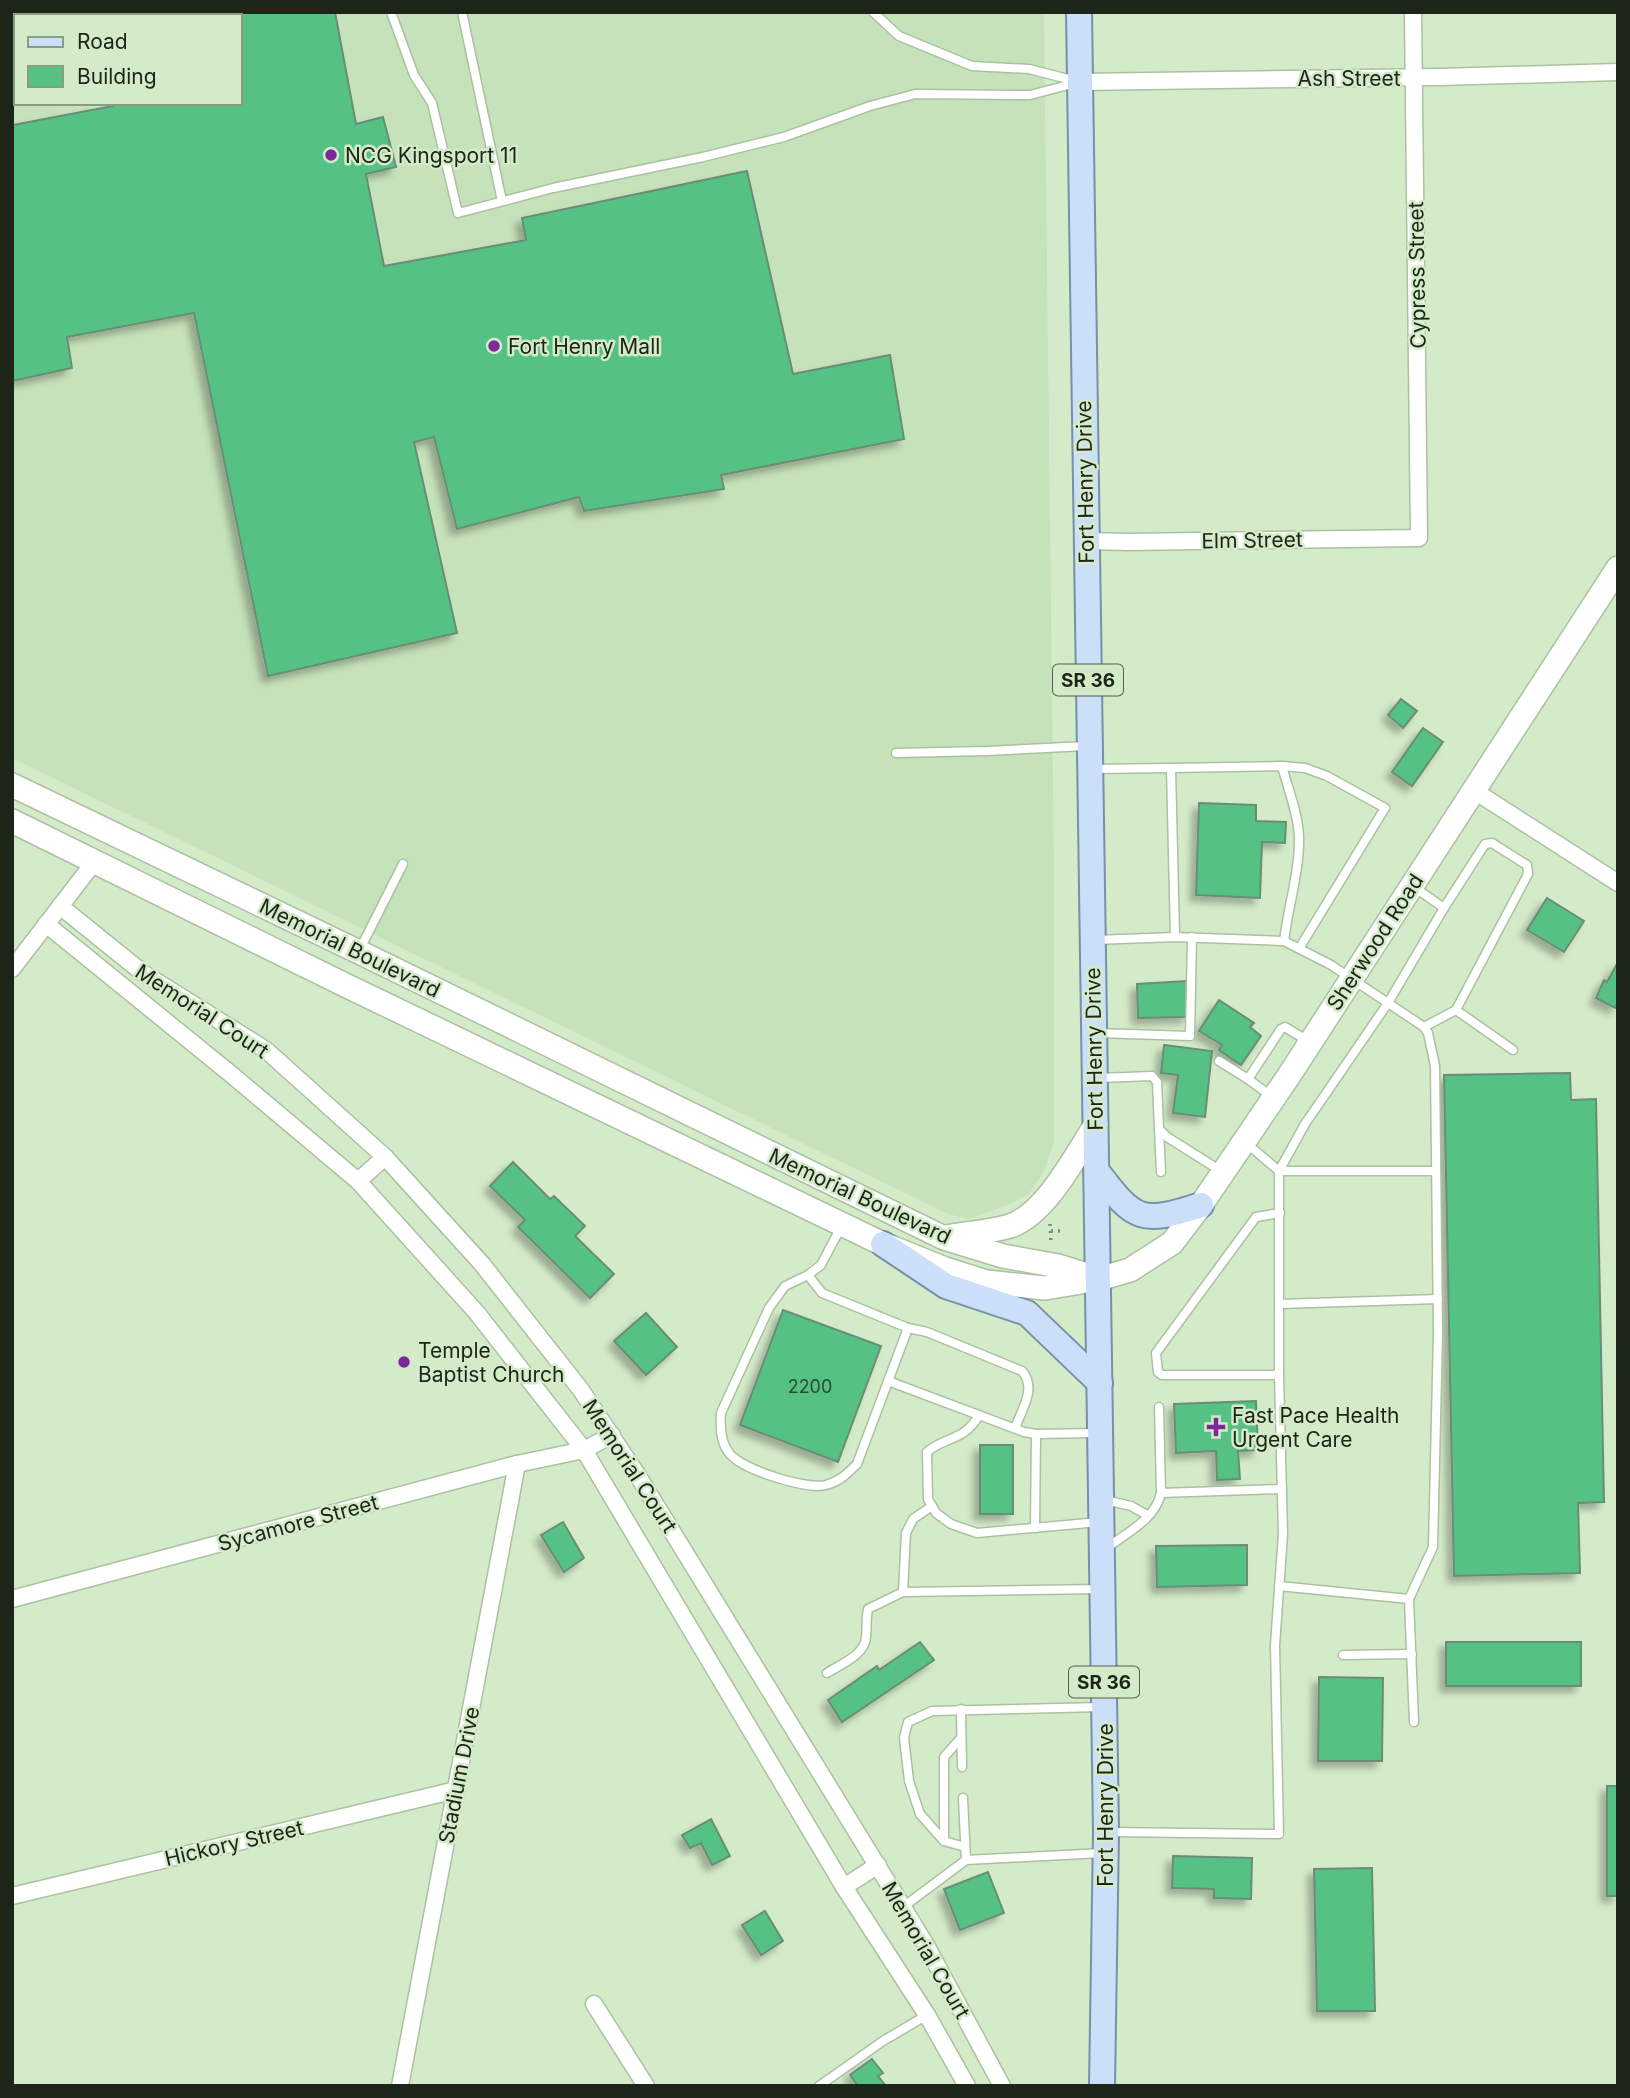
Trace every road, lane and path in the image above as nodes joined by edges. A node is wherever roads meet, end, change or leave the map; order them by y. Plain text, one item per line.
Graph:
1 (391, 12) edge
2 (462, 12) edge
3 (873, 12) edge
4 (1079, 12) edge
5 (1413, 12) edge
6 (1618, 72) edge
7 (1414, 77) junction
8 (1079, 82) junction
9 (502, 201) junction
10 (1419, 538) joint
11 (1086, 541) junction
12 (1618, 568) edge
13 (896, 753) dead end
14 (1088, 757) junction
15 (1282, 766) junction
16 (1171, 768) junction
17 (12, 785) edge
18 (1473, 790) junction
19 (12, 821) edge
20 (115, 836) junction
21 (95, 861) junction
22 (403, 864) dead end
23 (1618, 883) edge
24 (1411, 885) junction
25 (60, 906) junction
26 (1444, 908) junction
27 (46, 925) junction
28 (1175, 937) junction
29 (1192, 937) junction
30 (1092, 940) junction
31 (1283, 940) junction
32 (1300, 947) junction
33 (359, 951) junction
34 (12, 969) edge
35 (1351, 978) junction
36 (345, 985) junction
37 (1388, 1003) junction
38 (1456, 1010) junction
39 (1424, 1027) junction
40 (1094, 1032) junction
41 (1310, 1043) junction
42 (1513, 1050) dead end
43 (1219, 1061) dead end
44 (1095, 1078) junction
45 (1248, 1079) junction
46 (1274, 1098) junction
47 (1096, 1124) junction
48 (1159, 1129) junction
49 (1245, 1142) junction
50 (385, 1157) junction
51 (1097, 1171) junction
52 (1279, 1171) junction
53 (1436, 1171) junction
54 (1161, 1172) dead end
55 (1223, 1172) junction
56 (358, 1181) junction
57 (1201, 1205) junction
58 (1280, 1213) junction
59 (1048, 1214) dead end
60 (843, 1224) junction
61 (1051, 1231) junction
62 (1064, 1231) dead end
63 (944, 1238) junction
64 (883, 1244) junction
65 (1051, 1250) dead end
66 (808, 1275) junction
67 (1099, 1279) junction
68 (1438, 1299) junction
69 (1279, 1304) junction
70 (908, 1328) junction
71 (1279, 1375) junction
72 (888, 1381) junction
73 (1100, 1383) junction
74 (1159, 1407) dead end
75 (979, 1415) junction
76 (1015, 1428) junction
77 (1101, 1433) junction
78 (1036, 1434) junction
79 (612, 1435) junction
80 (584, 1450) junction
81 (517, 1464) junction
82 (1282, 1489) junction
83 (1161, 1493) junction
84 (932, 1506) junction
85 (1102, 1511) junction
86 (1147, 1516) junction
87 (1035, 1528) junction
88 (1102, 1552) junction
89 (1279, 1586) junction
90 (1103, 1589) junction
91 (903, 1592) junction
92 (12, 1599) edge
93 (1409, 1600) junction
94 (1412, 1654) junction
95 (1343, 1655) dead end
96 (827, 1673) dead end
97 (1105, 1707) junction
98 (961, 1709) junction
99 (1414, 1722) dead end
100 (961, 1738) junction
101 (962, 1767) dead end
102 (456, 1790) junction
103 (963, 1798) dead end
104 (944, 1841) junction
105 (1106, 1842) junction
106 (965, 1847) junction
107 (966, 1860) junction
108 (878, 1865) junction
109 (844, 1887) junction
110 (12, 1896) edge
111 (903, 1907) junction
112 (594, 2004) dead end
113 (927, 2015) junction
114 (400, 2086) edge
115 (646, 2086) edge
116 (819, 2086) edge
117 (967, 2086) edge
118 (1002, 2086) edge
119 (1102, 2086) edge

1 - 9 lane
2 - 9 lane
3 - 8 lane
4 - 8 main road, Fort Henry Drive / SR 36
5 - 7 street, Cypress Street
6 - 7 street, Ash Street
7 - 8 street, Ash Street
7 - 10 street, Cypress Street
8 - 9 lane
8 - 11 main road, Fort Henry Drive / SR 36
10 - 11 street, Elm Street
11 - 14 main road, Fort Henry Drive / SR 36
12 - 18 main road, Sherwood Road
13 - 14 lane
14 - 16 lane
14 - 30 main road, Fort Henry Drive / SR 36
15 - 16 lane
15 - 31 lane
15 - 32 lane
16 - 28 lane
17 - 20 main road, Memorial Boulevard
18 - 23 street
18 - 24 main road, Sherwood Road
19 - 21 main road, Memorial Boulevard
20 - 21 main road
20 - 33 main road, Memorial Boulevard
21 - 25 street
21 - 36 main road, Memorial Boulevard
22 - 33 lane
24 - 26 lane
24 - 35 main road, Sherwood Road
25 - 27 street
25 - 50 street, Memorial Court
26 - 37 lane
26 - 38 lane
27 - 34 street
27 - 56 street, Memorial Court
28 - 29 lane
28 - 30 lane
29 - 31 lane
29 - 40 lane
30 - 40 main road, Fort Henry Drive / SR 36
31 - 32 lane
32 - 35 lane
33 - 36 main road
33 - 63 main road, Memorial Boulevard
35 - 37 lane
35 - 41 main road, Sherwood Road
36 - 60 main road, Memorial Boulevard
37 - 39 lane
37 - 52 lane
38 - 39 lane
38 - 42 lane
39 - 53 lane
40 - 44 main road, Fort Henry Drive / SR 36
41 - 45 lane
41 - 46 main road, Sherwood Road
43 - 45 lane
44 - 47 main road, Fort Henry Drive / SR 36
44 - 48 lane
45 - 46 lane
46 - 49 main road, Sherwood Road
47 - 51 main road, Fort Henry Drive / SR 36
47 - 63 main road
48 - 54 lane
48 - 55 lane
49 - 52 lane
49 - 55 main road, Sherwood Road
50 - 56 street
50 - 79 street, Memorial Court
51 - 57 main road
51 - 67 main road, Fort Henry Drive / SR 36
52 - 53 lane
52 - 58 lane
53 - 68 lane
55 - 57 main road, Sherwood Road
56 - 80 street, Memorial Court
57 - 67 main road, Sherwood Road
58 - 69 lane
58 - 71 lane
59 - 61 path
60 - 64 main road, Memorial Boulevard
60 - 66 lane
61 - 62 path
61 - 65 path
63 - 67 main road, Memorial Boulevard
64 - 67 main road, Memorial Boulevard
64 - 73 main road
66 - 70 lane
66 - 72 lane
67 - 73 main road, Fort Henry Drive / SR 36
68 - 69 lane
68 - 93 lane
69 - 71 lane
70 - 72 lane
70 - 76 lane
71 - 82 lane
72 - 75 lane
73 - 77 main road, Fort Henry Drive / SR 36
74 - 83 lane
75 - 76 lane
75 - 84 lane
76 - 78 lane
77 - 78 lane
77 - 85 main road, Fort Henry Drive / SR 36
78 - 87 lane
79 - 80 street, Sycamore Street
79 - 108 street, Memorial Court
80 - 81 street, Sycamore Street
80 - 109 street, Memorial Court
81 - 92 street, Sycamore Street
81 - 102 street, Stadium Drive
82 - 83 lane
82 - 89 lane
83 - 86 lane
84 - 87 lane
84 - 91 lane
85 - 86 lane
85 - 87 lane
85 - 88 main road, Fort Henry Drive / SR 36
86 - 88 lane
88 - 90 main road, Fort Henry Drive / SR 36
89 - 93 lane
89 - 105 lane
90 - 91 lane
90 - 97 main road, Fort Henry Drive / SR 36
91 - 96 lane
93 - 94 lane
94 - 95 lane
94 - 99 lane
97 - 98 lane
97 - 105 main road, Fort Henry Drive / SR 36
98 - 100 lane
98 - 104 lane
100 - 101 lane
100 - 104 lane
102 - 110 street, Hickory Street
102 - 114 street, Stadium Drive
103 - 106 lane
104 - 106 lane
105 - 107 lane
105 - 119 main road, Fort Henry Drive / SR 36
106 - 107 lane
107 - 111 lane
108 - 109 street
108 - 111 street, Memorial Court
109 - 113 street, Memorial Court
111 - 118 street, Memorial Court
112 - 115 street
113 - 116 lane
113 - 117 street, Memorial Court

